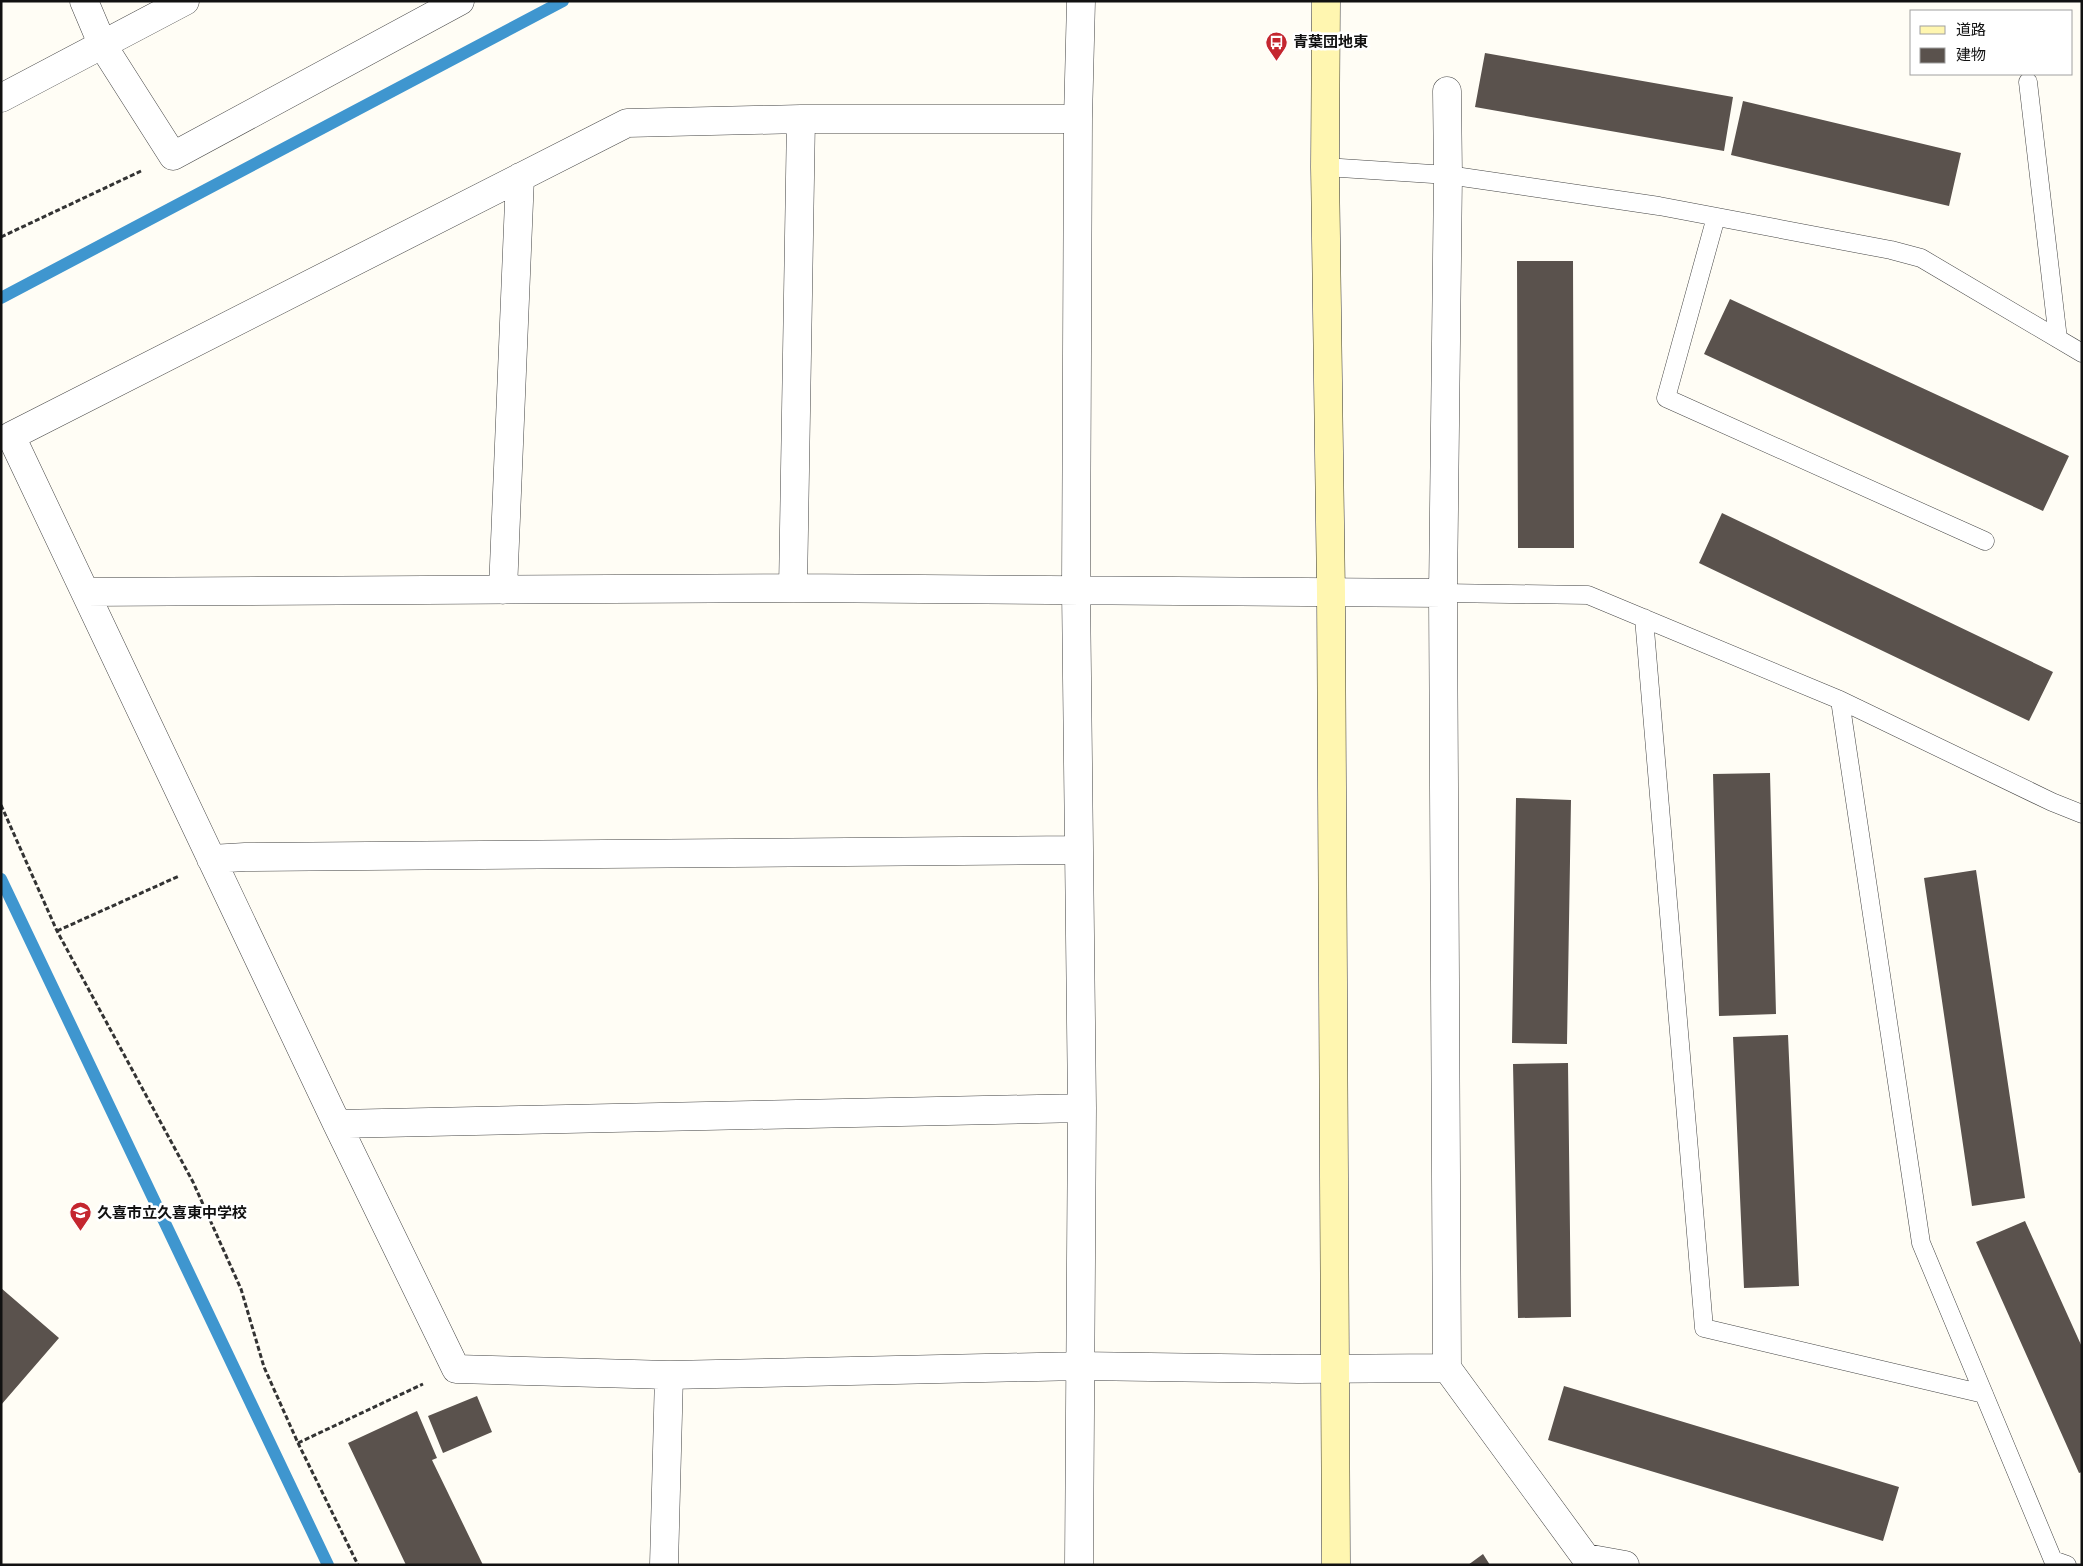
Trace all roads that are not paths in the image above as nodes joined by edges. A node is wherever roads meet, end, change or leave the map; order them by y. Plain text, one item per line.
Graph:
1 (84, 1) edge
2 (185, 1) edge
3 (460, 1) edge
4 (1081, 1) edge
5 (1326, 1) edge
6 (103, 46) junction
7 (2028, 82) dead end
8 (1447, 92) dead end
9 (1, 98) edge
10 (801, 119) junction
11 (1078, 119) junction
12 (1325, 167) junction
13 (1448, 175) junction
14 (520, 177) junction
15 (1716, 216) junction
16 (2058, 339) junction
17 (2082, 353) edge
18 (1985, 540) dead end
19 (793, 588) junction
20 (503, 590) junction
21 (1076, 590) junction
22 (85, 592) junction
23 (1332, 592) junction
24 (1443, 593) junction
25 (1644, 618) junction
26 (1840, 700) junction
27 (2082, 814) edge
28 (1078, 850) junction
29 (211, 859) junction
30 (1082, 1108) junction
31 (337, 1124) junction
32 (1080, 1366) junction
33 (1447, 1368) junction
34 (1335, 1369) junction
35 (669, 1375) junction
36 (1984, 1394) junction
37 (664, 1565) edge
38 (1079, 1565) edge
39 (1336, 1565) edge
40 (1625, 1565) edge
41 (2068, 1565) edge

1 - 6 street
2 - 6 street
3 - 6 street
4 - 11 street
5 - 12 street
6 - 9 street
7 - 16 lane
8 - 13 street
10 - 11 street
10 - 14 street
10 - 19 street
11 - 21 street
12 - 13 lane
12 - 23 street
13 - 15 lane
13 - 24 street
14 - 20 street
14 - 22 street
15 - 16 lane
15 - 18 lane
16 - 17 lane
19 - 20 street
19 - 21 street
20 - 22 street
21 - 23 street
21 - 28 street
22 - 29 street
23 - 24 street
23 - 34 street
24 - 25 lane
24 - 33 street
25 - 26 lane
25 - 36 lane
26 - 27 lane
26 - 36 lane
28 - 29 street
28 - 30 street
29 - 31 street
30 - 31 street
30 - 32 street
31 - 35 street
32 - 34 street
32 - 35 street
32 - 38 street
33 - 34 street
33 - 40 street
34 - 39 street
35 - 37 street
36 - 41 lane

